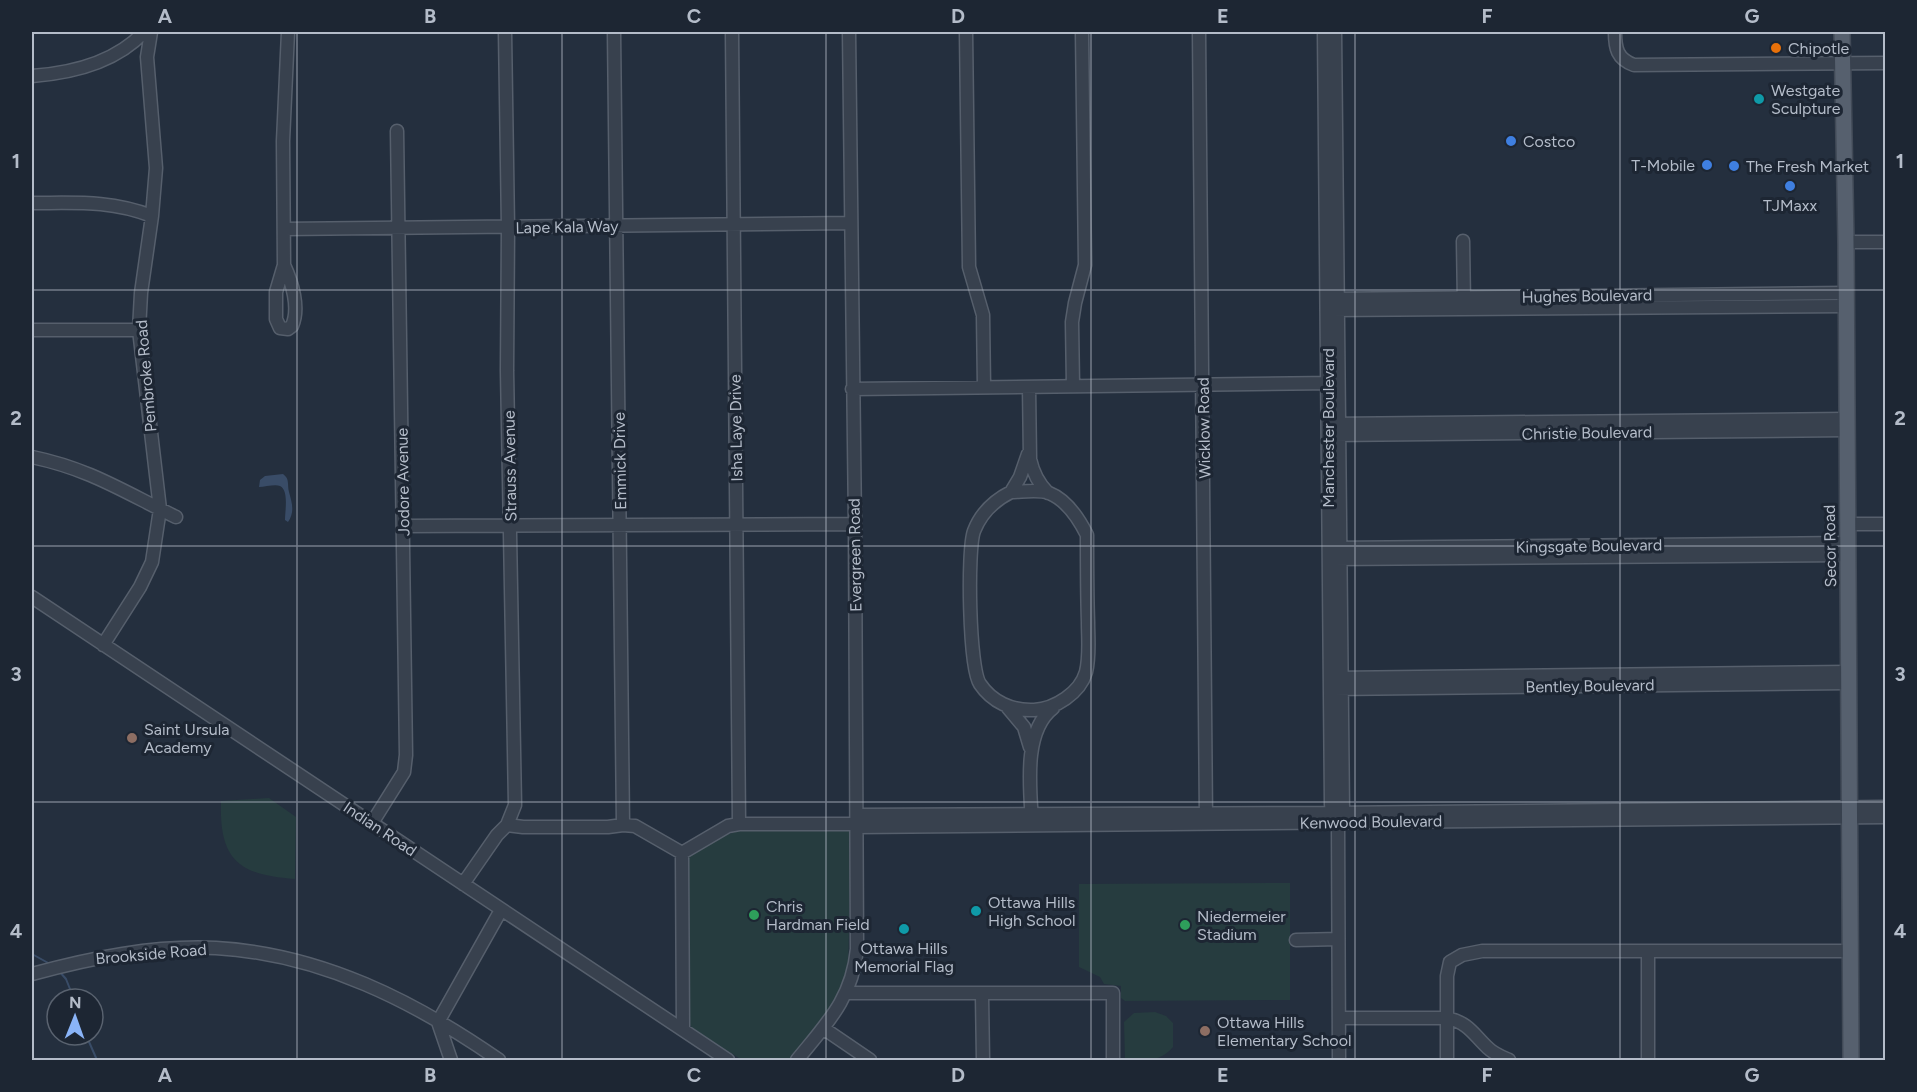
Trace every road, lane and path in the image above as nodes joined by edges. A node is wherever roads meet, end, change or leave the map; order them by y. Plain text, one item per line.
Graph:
1 (288, 32) edge
2 (505, 32) edge
3 (614, 32) edge
4 (732, 32) edge
5 (849, 32) edge
6 (966, 32) edge
7 (1082, 32) edge
8 (1199, 32) edge
9 (1324, 32) edge
10 (1335, 32) edge
11 (1615, 32) edge
12 (1842, 32) edge
13 (145, 33) edge
14 (125, 47) junction
15 (147, 57) junction
16 (1842, 63) junction
17 (1886, 63) edge
18 (32, 76) edge
19 (397, 131) dead end
20 (32, 203) edge
21 (152, 216) junction
22 (851, 223) junction
23 (616, 225) junction
24 (734, 226) junction
25 (398, 228) junction
26 (508, 228) junction
27 (284, 229) junction
28 (1463, 241) dead end
29 (1886, 242) edge
30 (1846, 243) junction
31 (284, 265) dead end
32 (1464, 297) junction
33 (1846, 299) junction
34 (1332, 305) junction
35 (1464, 310) junction
36 (32, 330) edge
37 (139, 330) junction
38 (1333, 383) junction
39 (1203, 385) junction
40 (1072, 386) junction
41 (984, 387) junction
42 (1029, 387) junction
43 (852, 389) junction
44 (1846, 425) junction
45 (1334, 429) junction
46 (1029, 450) junction
47 (32, 457) edge
48 (1011, 492) junction
49 (1048, 493) junction
50 (160, 508) junction
51 (176, 516) dead end
52 (1848, 524) junction
53 (1886, 524) edge
54 (621, 525) junction
55 (737, 525) junction
56 (855, 525) junction
57 (404, 526) junction
58 (511, 526) junction
59 (1848, 549) junction
60 (1335, 554) junction
61 (32, 597) edge
62 (103, 645) junction
63 (1849, 678) junction
64 (1336, 684) junction
65 (1055, 706) junction
66 (1007, 707) junction
67 (1031, 751) junction
68 (1886, 807) edge
69 (1850, 812) junction
70 (1338, 817) junction
71 (1886, 817) edge
72 (1206, 819) junction
73 (1032, 820) junction
74 (857, 822) junction
75 (372, 824) junction
76 (739, 824) junction
77 (507, 825) junction
78 (624, 825) junction
79 (682, 853) junction
80 (463, 884) junction
81 (501, 910) junction
82 (1338, 939) junction
83 (1296, 940) dead end
84 (1851, 951) junction
85 (1648, 952) junction
86 (32, 974) edge
87 (846, 993) junction
88 (982, 995) junction
89 (1339, 1018) junction
90 (1447, 1018) junction
91 (438, 1022) junction
92 (823, 1028) junction
93 (683, 1030) junction
94 (452, 1060) edge
95 (499, 1060) edge
96 (728, 1060) edge
97 (797, 1060) edge
98 (870, 1060) edge
99 (983, 1060) edge
100 (1113, 1060) edge
101 (1340, 1060) edge
102 (1447, 1060) edge
103 (1509, 1060) edge
104 (1648, 1060) edge
105 (1851, 1060) edge

1 - 27 street
2 - 26 street, Strauss Avenue
3 - 23 street, Emmick Drive
4 - 24 street, Isha Laye Drive
5 - 22 street, Evergreen Road
6 - 41 street
7 - 40 street
8 - 39 street, Wicklow Road
9 - 34 street, Manchester Boulevard
10 - 34 street, Manchester Boulevard
11 - 16 street
12 - 16 main road, Secor Road
13 - 14 street
13 - 15 street, Pembroke Road
14 - 15 street
14 - 18 street
15 - 21 street, Pembroke Road
16 - 17 street
16 - 30 main road, Secor Road
19 - 25 street, Jodore Avenue
20 - 21 street
21 - 37 street, Pembroke Road
22 - 24 street, Lape Kala Way
22 - 43 street, Evergreen Road
23 - 24 street, Lape Kala Way
23 - 26 street, Lape Kala Way
23 - 54 street, Emmick Drive
24 - 55 street, Isha Laye Drive
25 - 26 street, Lape Kala Way
25 - 27 street, Lape Kala Way
25 - 57 street, Jodore Avenue
26 - 58 street, Strauss Avenue
27 - 31 street
28 - 32 street
29 - 30 street
30 - 33 main road, Secor Road
32 - 33 street, Hughes Boulevard
32 - 34 street, Hughes Boulevard
32 - 35 street
33 - 35 street, Hughes Boulevard
33 - 44 main road, Secor Road
34 - 35 street, Hughes Boulevard
34 - 38 street, Manchester Boulevard
36 - 37 street
37 - 50 street, Pembroke Road
38 - 39 street
38 - 45 street, Manchester Boulevard
39 - 40 street
39 - 72 street, Wicklow Road
40 - 42 street
41 - 42 street
41 - 43 street
42 - 46 street
43 - 56 street, Evergreen Road
44 - 45 street, Christie Boulevard
44 - 52 main road, Secor Road
45 - 60 street, Manchester Boulevard
46 - 48 street
46 - 49 street
47 - 50 street
48 - 49 street
48 - 66 street
49 - 65 street
50 - 51 street
50 - 62 street, Pembroke Road
52 - 53 street
52 - 59 main road, Secor Road
54 - 55 street
54 - 58 street
54 - 78 street, Emmick Drive
55 - 56 street
55 - 76 street, Isha Laye Drive
56 - 74 street, Evergreen Road
57 - 58 street
57 - 75 street, Jodore Avenue
58 - 77 street, Strauss Avenue
59 - 60 street, Kingsgate Boulevard
59 - 63 main road, Secor Road
60 - 64 street, Manchester Boulevard
61 - 62 street, Indian Road
62 - 75 street, Indian Road
63 - 64 street, Bentley Boulevard
63 - 69 main road, Secor Road
64 - 70 street, Manchester Boulevard
65 - 66 street
65 - 67 street
66 - 67 street
67 - 73 street
68 - 69 street, Kenwood Boulevard
69 - 70 street, Kenwood Boulevard
69 - 71 street, Kenwood Boulevard
69 - 84 main road, Secor Road
70 - 72 street, Kenwood Boulevard
70 - 82 street, Manchester Boulevard
72 - 73 street, Kenwood Boulevard
73 - 74 street, Kenwood Boulevard
74 - 76 street, Kenwood Boulevard
74 - 87 street, Evergreen Road
75 - 80 street, Indian Road
76 - 79 street
77 - 78 street
77 - 80 street, Strauss Avenue
78 - 79 street
79 - 93 street
80 - 81 street, Indian Road
81 - 91 street
81 - 93 street, Indian Road
82 - 83 street
82 - 89 street, Manchester Boulevard
84 - 85 street
84 - 105 main road, Secor Road
85 - 90 street
85 - 104 street
86 - 91 street, Brookside Road
87 - 88 street
87 - 92 street, Evergreen Road
88 - 99 street
88 - 100 street
89 - 90 street
89 - 101 street, Manchester Boulevard
90 - 102 street
90 - 103 street
91 - 94 street
91 - 95 street, Brookside Road
92 - 97 street, Evergreen Road
92 - 98 street
93 - 96 street, Indian Road

